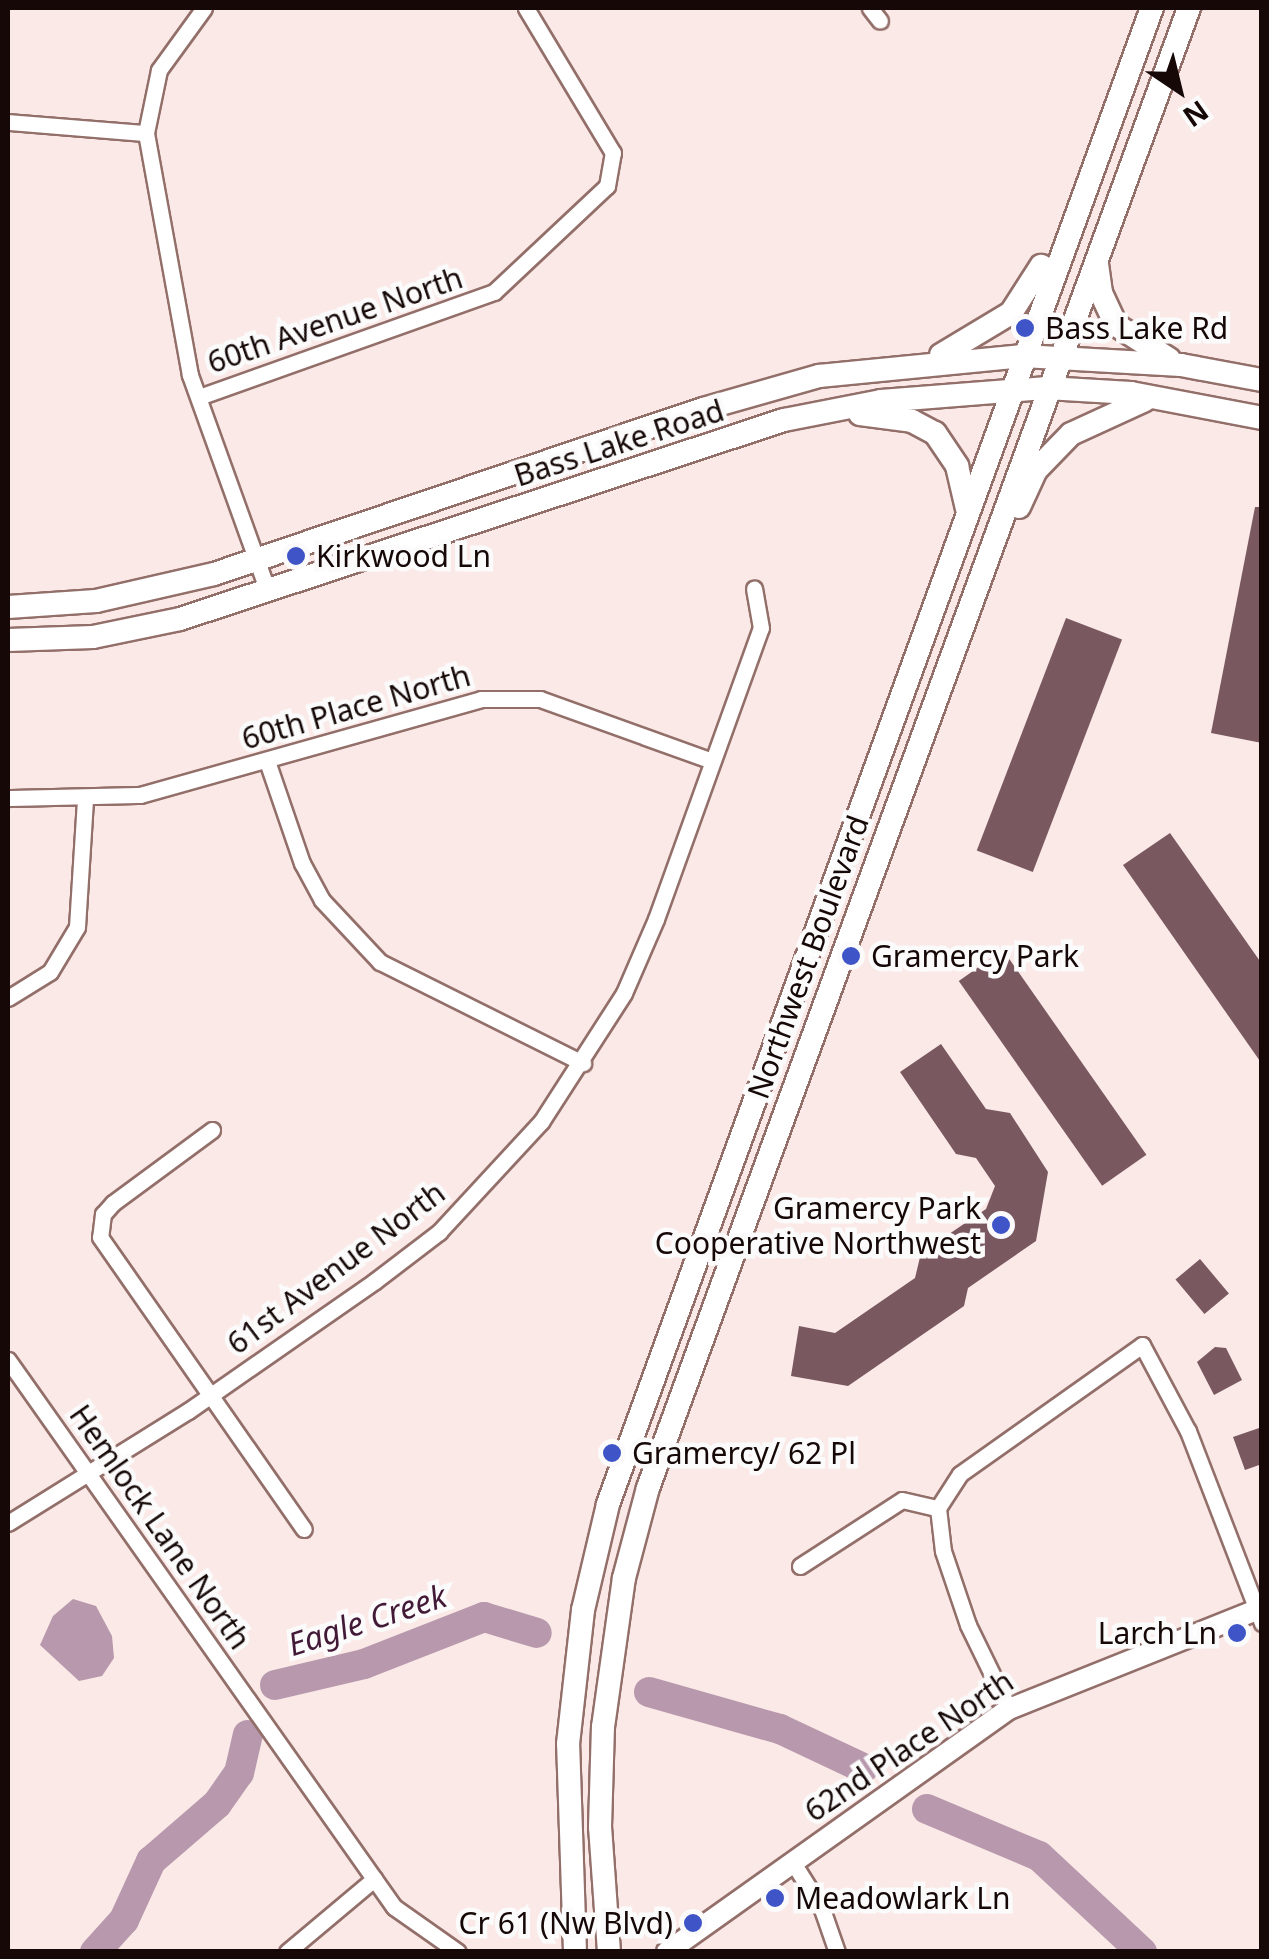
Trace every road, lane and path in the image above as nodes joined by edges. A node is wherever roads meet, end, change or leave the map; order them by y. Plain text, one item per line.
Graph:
1 (204, 8) edge
2 (526, 8) edge
3 (1152, 8) edge
4 (1189, 8) edge
5 (1118, 96) junction
6 (8, 122) edge
7 (146, 133) junction
8 (1096, 257) junction
9 (1023, 356) junction
10 (1059, 356) junction
11 (930, 361) junction
12 (1180, 366) junction
13 (1262, 380) edge
14 (1047, 388) junction
15 (1011, 389) junction
16 (199, 397) junction
17 (1156, 397) junction
18 (826, 411) junction
19 (1262, 418) edge
20 (967, 510) junction
21 (257, 561) junction
22 (754, 589) dead end
23 (268, 592) junction
24 (8, 608) edge
25 (8, 640) edge
26 (948, 657) junction
27 (266, 761) junction
28 (712, 761) junction
29 (8, 798) edge
30 (85, 800) junction
31 (850, 834) junction
32 (8, 998) edge
33 (583, 1063) junction
34 (780, 1122) junction
35 (212, 1130) dead end
36 (8, 1360) edge
37 (211, 1396) junction
38 (86, 1470) junction
39 (938, 1508) junction
40 (8, 1524) edge
41 (304, 1529) dead end
42 (800, 1566) dead end
43 (1260, 1614) edge
44 (1009, 1709) junction
45 (792, 1861) junction
46 (374, 1879) junction
47 (287, 1952) edge
48 (458, 1952) edge
49 (575, 1952) edge
50 (609, 1952) edge
51 (666, 1952) edge
52 (837, 1952) edge

1 - 7 street
2 - 16 street, 60th Avenue North
3 - 5 main road, Northwest Boulevard
4 - 8 main road, Northwest Boulevard
5 - 9 main road, Northwest Boulevard
5 - 11 main road
6 - 7 street
7 - 16 street
8 - 10 main road, Northwest Boulevard
8 - 12 main road
9 - 10 main road, Bass Lake Road
9 - 11 main road, Bass Lake Road
9 - 15 main road, Northwest Boulevard
10 - 12 main road, Bass Lake Road
10 - 14 main road, Northwest Boulevard
11 - 21 main road, Bass Lake Road
12 - 13 main road, Bass Lake Road
14 - 15 main road, Bass Lake Road
14 - 17 main road, Bass Lake Road
14 - 26 main road, Northwest Boulevard
15 - 18 main road, Bass Lake Road
15 - 20 main road, Northwest Boulevard
16 - 21 street
17 - 19 main road, Bass Lake Road
17 - 26 main road
18 - 20 main road
18 - 23 main road, Bass Lake Road
20 - 31 main road, Northwest Boulevard
21 - 23 street
21 - 24 main road, Bass Lake Road
22 - 28 street, 61st Avenue North
23 - 25 main road, Bass Lake Road
26 - 34 main road, Northwest Boulevard
27 - 28 street, 60th Place North
27 - 30 street, 60th Place North
27 - 33 street
28 - 33 street, 61st Avenue North
29 - 30 street, 60th Place North
30 - 32 street
31 - 34 main road
31 - 49 main road, Northwest Boulevard
33 - 37 street, 61st Avenue North
34 - 50 main road, Northwest Boulevard
35 - 37 street
36 - 38 street, Hemlock Lane North
37 - 38 street, 61st Avenue North
37 - 41 street
38 - 40 street, 61st Avenue North
38 - 46 street, Hemlock Lane North
39 - 42 street
39 - 43 street
39 - 44 street
43 - 44 street, 62nd Place North
44 - 45 street, 62nd Place North
45 - 51 street, 62nd Place North
45 - 52 street
46 - 47 street
46 - 48 street, Hemlock Lane North

